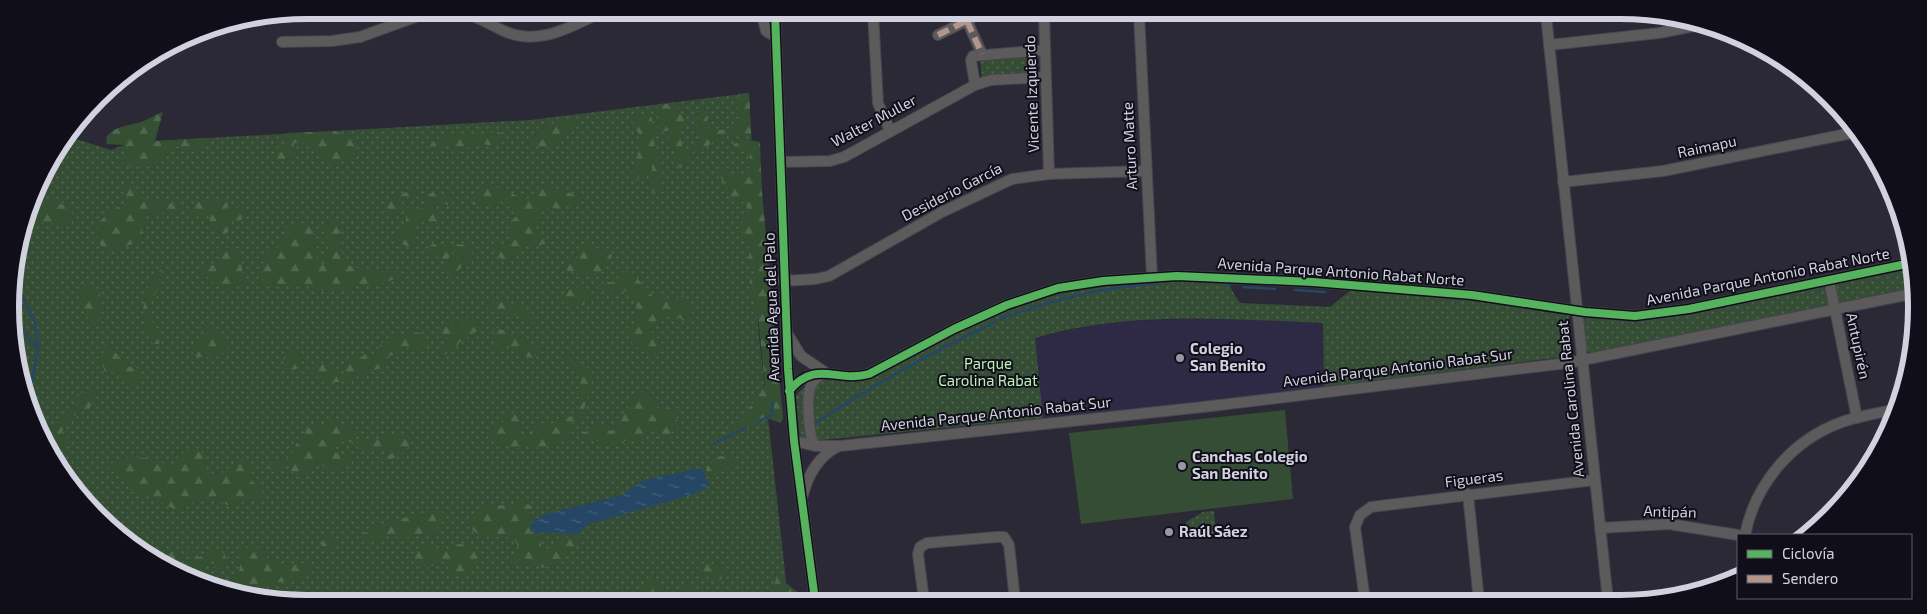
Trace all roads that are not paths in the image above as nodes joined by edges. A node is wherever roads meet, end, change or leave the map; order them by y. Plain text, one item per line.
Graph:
1 (408, 19) edge
2 (477, 19) edge
3 (587, 19) edge
4 (763, 19) edge
5 (775, 19) edge
6 (873, 19) edge
7 (969, 19) edge
8 (971, 19) edge
9 (1044, 19) edge
10 (1140, 19) edge
11 (1546, 19) edge
12 (1689, 27) edge
13 (938, 35) dead end
14 (776, 37) junction
15 (282, 42) dead end
16 (1549, 45) junction
17 (1046, 50) junction
18 (982, 54) junction
19 (1046, 77) junction
20 (975, 85) junction
21 (890, 131) junction
22 (1850, 133) edge
23 (782, 162) junction
24 (1146, 171) junction
25 (1049, 174) junction
26 (1563, 182) junction
27 (1905, 264) edge
28 (1152, 277) junction
29 (1829, 280) junction
30 (783, 281) junction
31 (1908, 295) edge
32 (1577, 310) junction
33 (1835, 310) junction
34 (786, 328) junction
35 (1582, 361) junction
36 (825, 373) junction
37 (790, 391) junction
38 (1888, 411) edge
39 (1858, 418) junction
40 (794, 441) junction
41 (816, 446) junction
42 (840, 446) junction
43 (1595, 480) junction
44 (1468, 494) junction
45 (802, 500) junction
46 (1600, 528) junction
47 (1745, 534) edge
48 (1737, 535) edge
49 (814, 595) edge
50 (923, 595) edge
51 (1014, 595) edge
52 (1364, 595) edge
53 (1478, 595) edge
54 (1607, 595) edge

1 - 15 street
2 - 3 street
4 - 14 street
5 - 14 street, Avenida Agua del Palo
6 - 21 street
7 - 13 street
8 - 18 street
9 - 17 street, Vicente Izquierdo
10 - 24 street, Arturo Matte
11 - 16 street, Avenida Carolina Rabat
12 - 16 street
14 - 23 street, Avenida Agua del Palo
16 - 26 street, Avenida Carolina Rabat
17 - 18 street
17 - 19 street, Vicente Izquierdo
18 - 20 street
19 - 20 street, Walter Muller
19 - 25 street, Vicente Izquierdo
20 - 21 street, Walter Muller
21 - 23 street, Walter Muller
22 - 26 street, Raimapu
23 - 30 street, Avenida Agua del Palo
24 - 25 street, Desiderio García
24 - 28 street, Arturo Matte
25 - 30 street, Desiderio García
26 - 32 street, Avenida Carolina Rabat
27 - 29 street, Avenida Parque Antonio Rabat Norte
28 - 32 street, Avenida Parque Antonio Rabat Norte
28 - 36 street, Avenida Parque Antonio Rabat Norte
29 - 32 street, Avenida Parque Antonio Rabat Norte
29 - 33 street, Antupirén
30 - 34 street, Avenida Agua del Palo
31 - 33 street, Avenida Parque Antonio Rabat Sur
32 - 35 street, Avenida Carolina Rabat
33 - 35 street, Avenida Parque Antonio Rabat Sur
33 - 39 street, Antupirén
34 - 36 street
34 - 37 street, Avenida Agua del Palo
35 - 42 street, Avenida Parque Antonio Rabat Sur
35 - 43 street, Avenida Carolina Rabat
36 - 37 street, Avenida Parque Antonio Rabat Norte
36 - 41 street
37 - 40 street, Avenida Agua del Palo
38 - 39 street
39 - 47 street
40 - 41 street, Avenida Parque Antonio Rabat Sur
40 - 45 street, Avenida Agua del Palo
41 - 42 street, Avenida Parque Antonio Rabat Sur
42 - 45 street
43 - 44 street, Figueras
43 - 46 street, Avenida Carolina Rabat
44 - 52 street, Figueras
44 - 53 street
45 - 49 street, Avenida Agua del Palo
46 - 48 street, Antipán
46 - 54 street, Avenida Carolina Rabat
50 - 51 street

